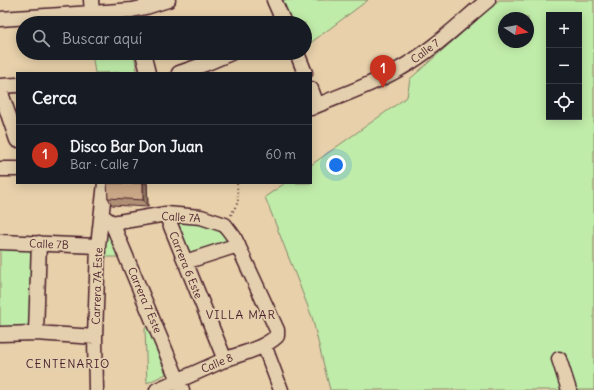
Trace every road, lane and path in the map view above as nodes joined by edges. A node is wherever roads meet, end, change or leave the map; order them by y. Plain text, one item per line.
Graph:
1 (168, 0) edge
2 (274, 0) edge
3 (488, 0) edge
4 (145, 4) edge
5 (92, 7) edge
6 (23, 16) edge
7 (134, 16) edge
8 (281, 16) edge
9 (16, 17) edge
10 (0, 19) edge
11 (145, 60) edge
12 (214, 60) edge
13 (299, 60) edge
14 (148, 72) edge
15 (182, 72) edge
16 (304, 72) edge
17 (16, 85) edge
18 (0, 86) edge
19 (0, 90) edge
20 (312, 95) edge
21 (314, 106) edge
22 (16, 137) edge
23 (0, 169) edge
24 (16, 169) edge
25 (105, 184) edge
26 (237, 184) edge
27 (166, 214) junction
28 (106, 219) junction
29 (225, 225) junction
30 (0, 242) edge
31 (39, 243) junction
32 (238, 245) junction
33 (98, 246) junction
34 (185, 262) junction
35 (36, 333) junction
36 (0, 334) edge
37 (95, 337) junction
38 (264, 345) junction
39 (225, 360) junction
40 (558, 360) dead end
41 (180, 385) edge
42 (96, 390) edge
43 (157, 390) edge
44 (281, 390) edge
45 (569, 390) edge

1 - 4 street
2 - 8 street
3 - 21 street, Calle 7
4 - 7 street
5 - 6 street
5 - 7 street
9 - 10 street
11 - 14 street
12 - 15 street
13 - 16 street
17 - 18 street
19 - 22 street
20 - 21 street
23 - 24 street
25 - 28 street, Carrera 7A Este
26 - 29 path
27 - 28 street, Calle 7A
27 - 29 street, Calle 7A
27 - 34 street, Carrera 6 Este
28 - 33 street, Carrera 7A Este
28 - 41 street, Carrera 7 Este
29 - 32 street
30 - 31 street, Calle 7B
31 - 33 street, Calle 7B
31 - 35 street
32 - 34 street
32 - 38 street, Calle 8
33 - 37 street, Carrera 7A Este
34 - 39 street, Carrera 6 Este
35 - 36 street
35 - 37 street
37 - 42 street, Carrera 7A Este
38 - 39 street, Calle 8
38 - 44 street
39 - 41 street, Calle 8
40 - 45 street
41 - 43 street, Calle 8

